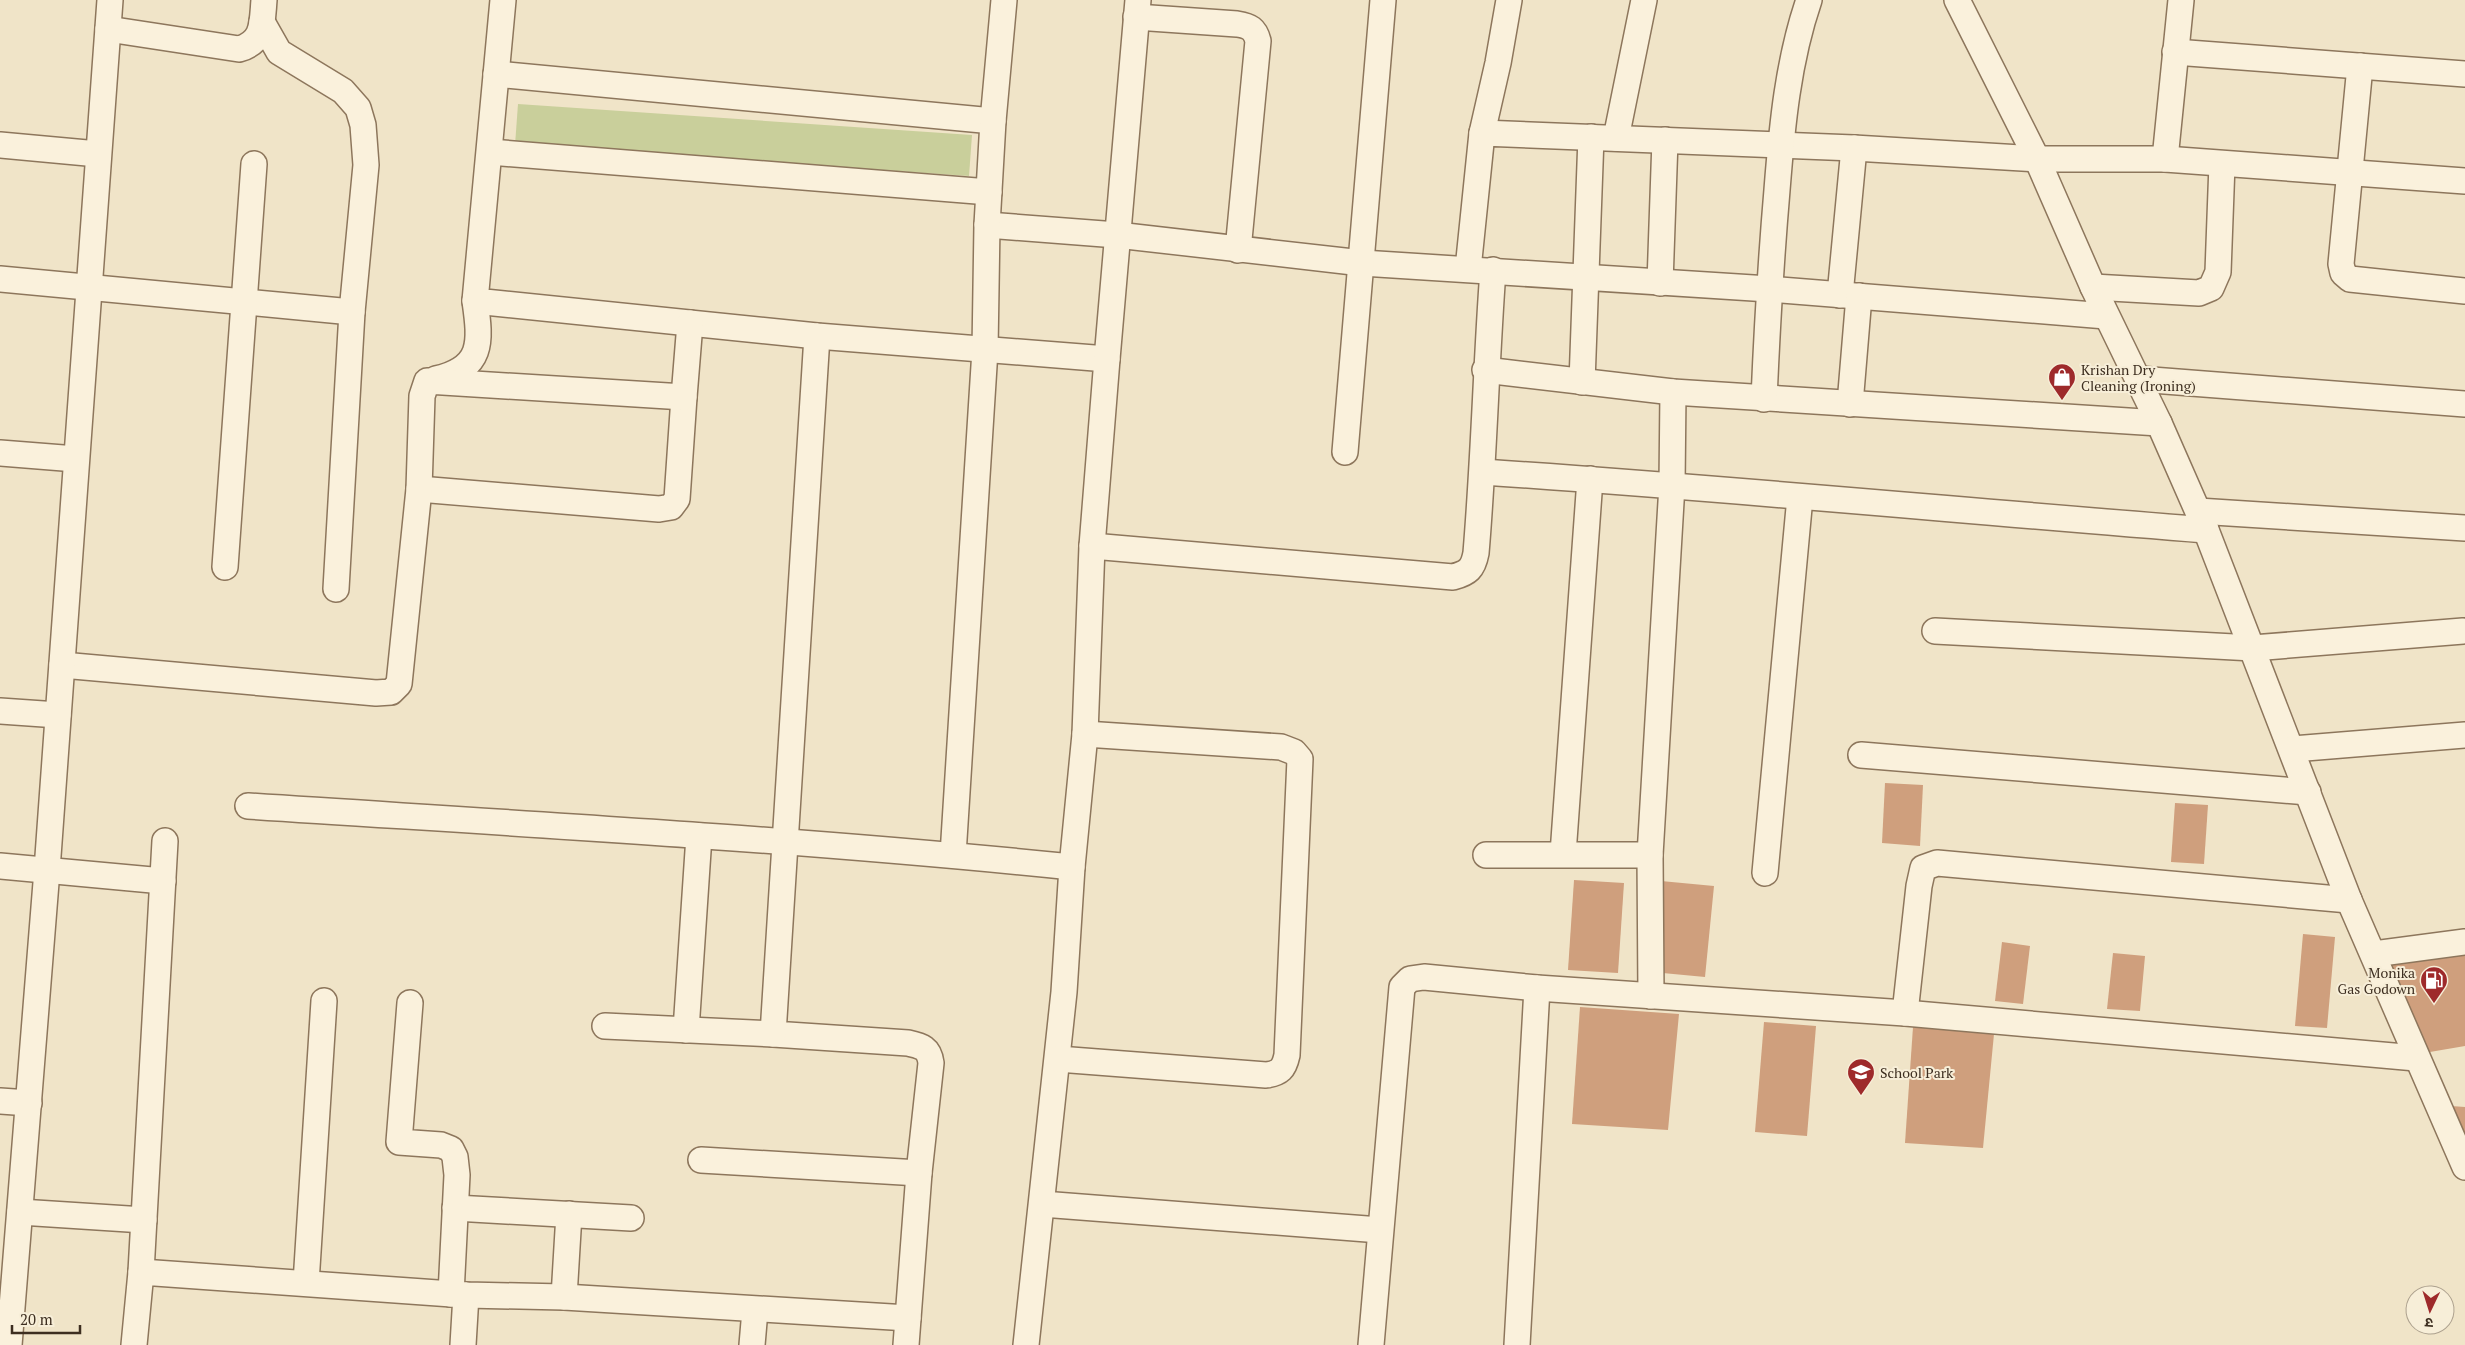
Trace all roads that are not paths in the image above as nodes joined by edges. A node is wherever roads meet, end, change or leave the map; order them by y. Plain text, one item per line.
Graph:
1 (110, 0) edge
2 (503, 0) edge
3 (1004, 0) edge
4 (1383, 0) edge
5 (1509, 0) edge
6 (1644, 0) edge
7 (1809, 0) edge
8 (1957, 0) edge
9 (2180, 0) edge
10 (1137, 8) edge
11 (263, 11) edge
12 (108, 29) junction
13 (2175, 52) junction
14 (2360, 66) junction
15 (496, 74) junction
16 (2465, 74) edge
17 (993, 121) junction
18 (1482, 133) junction
19 (1591, 137) junction
20 (1616, 138) junction
21 (1665, 140) junction
22 (0, 145) edge
23 (1781, 146) junction
24 (1854, 148) junction
25 (490, 152) junction
26 (98, 154) junction
27 (2036, 159) junction
28 (2165, 159) junction
29 (254, 164) dead end
30 (2222, 164) junction
31 (2351, 174) junction
32 (2465, 182) edge
33 (989, 192) junction
34 (987, 225) junction
35 (1117, 235) junction
36 (1238, 250) junction
37 (1362, 263) junction
38 (1468, 269) junction
39 (1493, 270) junction
40 (1585, 278) junction
41 (0, 279) edge
42 (1660, 282) junction
43 (90, 288) junction
44 (2093, 288) junction
45 (1769, 289) junction
46 (2465, 291) edge
47 (1850, 296) junction
48 (475, 302) junction
49 (246, 303) junction
50 (352, 312) junction
51 (2106, 316) junction
52 (690, 323) junction
53 (817, 336) junction
54 (985, 350) junction
55 (1107, 359) junction
56 (1485, 370) junction
57 (2139, 379) junction
58 (427, 381) junction
59 (1582, 382) junction
60 (1673, 392) junction
61 (684, 398) junction
62 (1764, 399) junction
63 (1850, 404) junction
64 (2465, 404) edge
65 (2159, 423) junction
66 (1345, 452) dead end
67 (0, 453) edge
68 (76, 459) junction
69 (1483, 472) junction
70 (1590, 479) junction
71 (1672, 485) junction
72 (419, 489) junction
73 (1800, 498) junction
74 (2202, 521) junction
75 (2465, 528) edge
76 (1092, 546) junction
77 (226, 567) dead end
78 (336, 589) dead end
79 (1935, 632) dead end
80 (2463, 632) dead end
81 (2253, 648) junction
82 (62, 665) junction
83 (0, 711) edge
84 (58, 715) junction
85 (1085, 734) junction
86 (2465, 735) edge
87 (2293, 749) junction
88 (1861, 755) dead end
89 (2308, 792) junction
90 (248, 806) dead end
91 (699, 836) junction
92 (165, 841) dead end
93 (785, 844) junction
94 (1486, 854) dead end
95 (1563, 854) junction
96 (953, 855) junction
97 (1650, 855) junction
98 (0, 866) edge
99 (1072, 867) junction
100 (47, 870) junction
101 (1765, 873) dead end
102 (163, 881) junction
103 (2349, 900) junction
104 (2465, 942) edge
105 (2374, 954) junction
106 (1537, 988) junction
107 (1651, 996) junction
108 (324, 1001) dead end
109 (410, 1003) dead end
110 (1905, 1013) junction
111 (605, 1026) dead end
112 (686, 1030) junction
113 (773, 1034) junction
114 (2416, 1058) junction
115 (1058, 1059) junction
116 (0, 1101) edge
117 (29, 1103) junction
118 (701, 1160) dead end
119 (2465, 1167) edge
120 (920, 1173) junction
121 (1042, 1204) junction
122 (455, 1208) junction
123 (20, 1212) junction
124 (569, 1214) junction
125 (632, 1218) dead end
126 (144, 1220) junction
127 (1380, 1230) junction
128 (8, 1248) edge
129 (141, 1272) junction
130 (306, 1284) junction
131 (458, 1294) junction
132 (564, 1297) junction
133 (755, 1310) junction
134 (908, 1318) junction
135 (9, 1345) edge
136 (134, 1345) edge
137 (463, 1345) edge
138 (752, 1345) edge
139 (906, 1345) edge
140 (1026, 1345) edge
141 (1371, 1345) edge
142 (1517, 1345) edge

1 - 12 street
2 - 15 street
3 - 17 street
4 - 37 street
5 - 18 street
6 - 20 street
7 - 23 street
8 - 27 street
9 - 13 street
10 - 35 street
10 - 36 street
11 - 12 street
11 - 50 street
12 - 26 street
13 - 14 street
13 - 28 street
14 - 16 street
14 - 31 street
15 - 17 street
15 - 25 street
17 - 33 street
18 - 19 street
18 - 38 street
19 - 20 street
19 - 40 street
20 - 21 street
21 - 23 street
21 - 42 street
22 - 26 street
23 - 24 street
23 - 45 street
24 - 27 street
24 - 47 street
25 - 33 street
25 - 48 street
26 - 43 street
27 - 28 street
27 - 44 street
28 - 30 street
29 - 49 street
30 - 31 street
30 - 44 street
31 - 32 street
31 - 46 street
33 - 34 street
34 - 35 street
34 - 54 street
35 - 36 street
35 - 55 street
36 - 37 street
37 - 38 street
37 - 66 street
38 - 39 street
39 - 40 street
39 - 56 street
40 - 42 street
40 - 59 street
41 - 43 street
42 - 45 street
43 - 49 street
43 - 68 street
44 - 51 street
45 - 47 street
45 - 62 street
47 - 51 street
47 - 63 street
48 - 52 street
48 - 58 street
49 - 50 street
49 - 77 street
50 - 78 street
51 - 57 street
52 - 53 street
52 - 61 street
53 - 54 street
53 - 93 street
54 - 55 street
54 - 96 street
55 - 76 street
56 - 59 street
56 - 69 street
57 - 64 street
57 - 65 street
58 - 61 street
58 - 72 street
59 - 60 street
60 - 62 street
60 - 71 street
61 - 72 street
62 - 63 street
63 - 65 street
65 - 74 street
67 - 68 street
68 - 82 street
69 - 70 street
69 - 76 street
70 - 71 street
70 - 95 street
71 - 73 street
71 - 97 street
72 - 82 street
73 - 74 street
73 - 101 street
74 - 75 street
74 - 81 street
76 - 85 street
79 - 81 street
80 - 81 street
81 - 87 street
82 - 84 street
83 - 84 street
84 - 100 street
85 - 99 street
85 - 115 street
86 - 87 street
87 - 89 street
88 - 89 street
89 - 103 street
90 - 91 street
91 - 93 street
91 - 112 street
92 - 102 street
93 - 96 street
93 - 113 street
94 - 95 street
95 - 97 street
96 - 99 street
97 - 107 street
98 - 100 street
99 - 115 street
100 - 102 street
100 - 117 street
102 - 126 street
103 - 105 street
103 - 110 street
104 - 105 street
105 - 114 street
106 - 107 street
106 - 127 street
106 - 142 street
107 - 110 street
108 - 130 street
109 - 122 street
110 - 114 street
111 - 112 street
112 - 113 street
113 - 120 street
114 - 119 street
115 - 121 street
116 - 117 street
117 - 123 street
118 - 120 street
120 - 134 street
121 - 127 street
121 - 140 street
122 - 124 street
122 - 131 street
123 - 126 street
123 - 128 street
124 - 125 street
124 - 132 street
126 - 129 street
127 - 141 street
128 - 135 street
129 - 130 street
129 - 136 street
130 - 131 street
131 - 132 street
131 - 137 street
132 - 133 street
133 - 134 street
133 - 138 street
134 - 139 street

